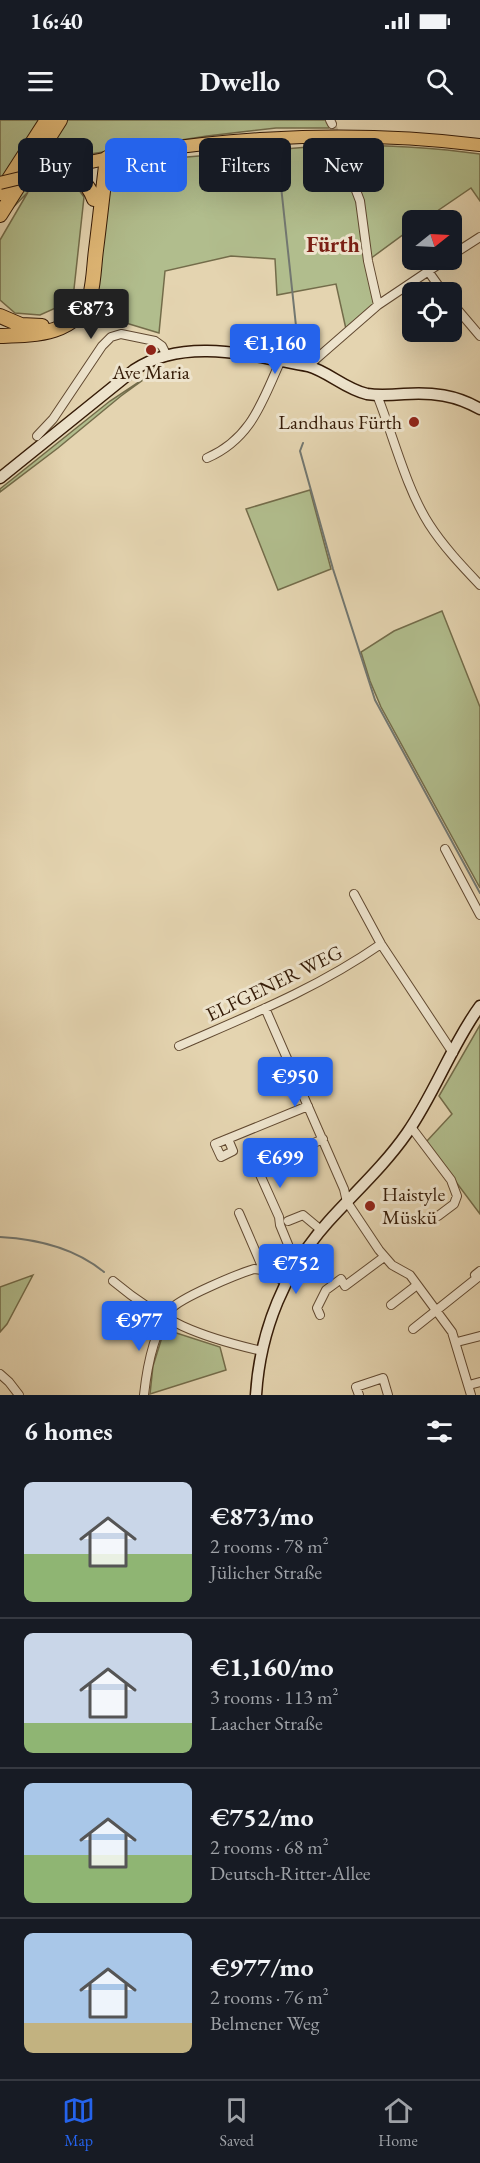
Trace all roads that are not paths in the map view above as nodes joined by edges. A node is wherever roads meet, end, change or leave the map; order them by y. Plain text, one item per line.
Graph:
1 (39, 120) edge
2 (46, 120) edge
3 (60, 120) edge
4 (480, 145) edge
5 (102, 159) junction
6 (93, 161) edge
7 (14, 171) junction
8 (18, 179) edge
9 (0, 183) edge
10 (92, 192) edge
11 (356, 192) edge
12 (0, 193) edge
13 (94, 199) junction
14 (0, 215) edge
15 (480, 237) edge
16 (462, 249) edge
17 (428, 271) joint
18 (436, 282) edge
19 (378, 305) junction
20 (462, 315) edge
21 (0, 316) edge
22 (0, 336) edge
23 (480, 336) edge
24 (166, 356) junction
25 (280, 362) junction
26 (308, 366) junction
27 (377, 395) junction
28 (480, 410) edge
29 (37, 436) dead end
30 (207, 458) dead end
31 (0, 478) edge
32 (480, 585) edge
33 (445, 849) dead end
34 (354, 894) dead end
35 (480, 915) edge
36 (381, 944) junction
37 (480, 1006) edge
38 (265, 1008) junction
39 (179, 1046) dead end
40 (453, 1053) junction
41 (308, 1106) junction
42 (411, 1127) junction
43 (228, 1139) dead end
44 (322, 1139) junction
45 (347, 1202) junction
46 (239, 1213) dead end
47 (438, 1216) dead end
48 (288, 1221) dead end
49 (321, 1230) junction
50 (384, 1257) junction
51 (296, 1264) junction
52 (264, 1271) junction
53 (479, 1277) edge
54 (113, 1281) dead end
55 (286, 1282) junction
56 (417, 1285) junction
57 (391, 1305) dead end
58 (436, 1310) junction
59 (320, 1315) dead end
60 (165, 1319) junction
61 (413, 1329) dead end
62 (480, 1336) edge
63 (457, 1342) junction
64 (262, 1351) junction
65 (0, 1374) edge
66 (480, 1382) edge
67 (469, 1385) junction
68 (19, 1395) edge
69 (144, 1395) edge
70 (256, 1395) edge
71 (359, 1395) edge
72 (388, 1395) edge
73 (471, 1395) edge

1 - 7 highway
2 - 7 highway
3 - 14 highway
4 - 5 main road
5 - 6 main road
5 - 13 highway
5 - 22 highway
7 - 12 highway
8 - 9 main road, bridge
10 - 13 highway
11 - 19 street
13 - 21 highway
15 - 16 street
17 - 18 street
17 - 19 street
19 - 26 street
20 - 23 street
24 - 25 street
24 - 29 street
24 - 31 street
25 - 26 street
25 - 30 street
26 - 27 street
27 - 28 street
27 - 32 street
33 - 35 street
34 - 36 street
36 - 38 street, ELFGENER WEG
36 - 40 street
37 - 40 street
38 - 39 street, ELFGENER WEG
38 - 41 street
40 - 42 street
41 - 43 street
41 - 44 street
42 - 45 street
42 - 47 street
44 - 45 street
44 - 51 street
45 - 49 street
45 - 50 street
46 - 52 street
48 - 49 street
49 - 51 street
50 - 56 street
50 - 59 street
51 - 55 street
52 - 55 street
52 - 60 street
53 - 58 street
54 - 60 street
55 - 64 street
56 - 57 street
56 - 58 street
58 - 61 street
58 - 63 street
60 - 64 street
60 - 69 street
62 - 63 street
63 - 67 street
64 - 70 street
65 - 68 street
66 - 67 street
67 - 73 street
71 - 72 street

